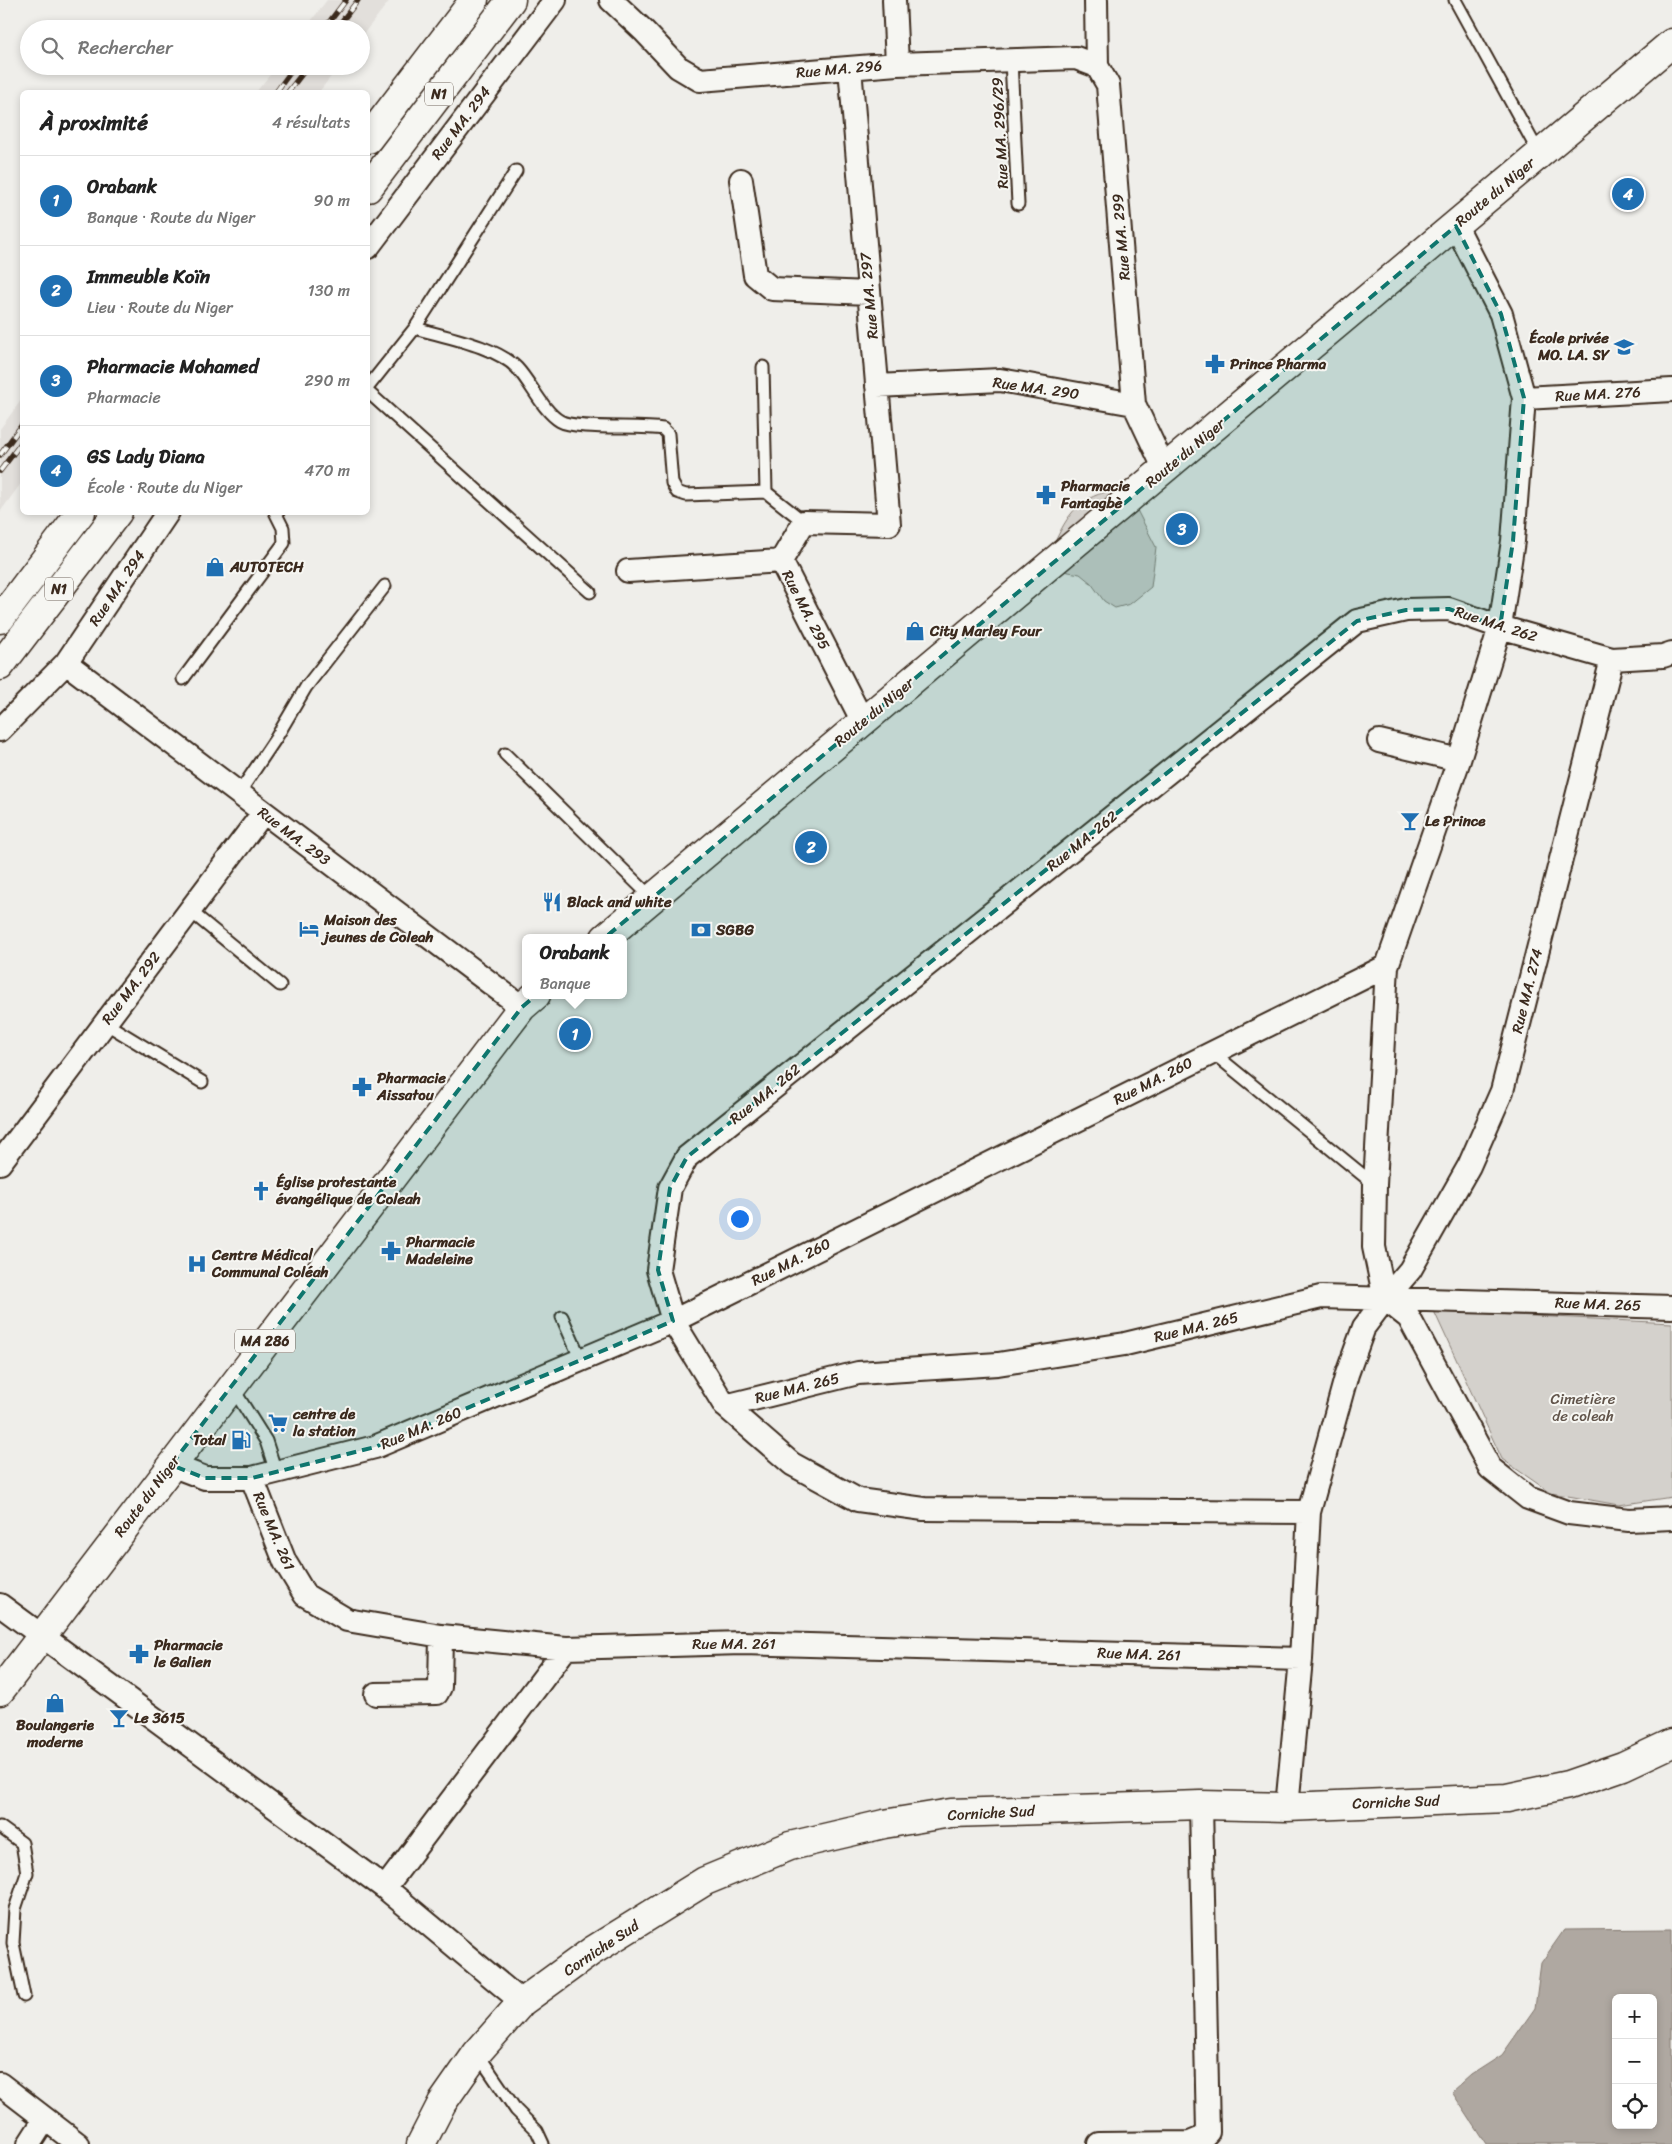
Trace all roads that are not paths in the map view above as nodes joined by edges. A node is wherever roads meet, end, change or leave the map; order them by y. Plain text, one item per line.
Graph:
1 (474, 0) edge
2 (512, 0) edge
3 (555, 0) edge
4 (610, 0) edge
5 (894, 0) edge
6 (1096, 0) edge
7 (1455, 0) edge
8 (1672, 43) edge
9 (1011, 60) junction
10 (897, 64) junction
11 (1097, 66) junction
12 (850, 68) junction
13 (370, 136) edge
14 (1540, 154) junction
15 (516, 171) dead end
16 (741, 180) dead end
17 (370, 185) edge
18 (1018, 204) dead end
19 (1456, 226) junction
20 (370, 244) edge
21 (869, 293) junction
22 (416, 328) junction
23 (763, 367) dead end
24 (370, 386) edge
25 (877, 386) junction
26 (1672, 390) edge
27 (370, 394) edge
28 (1524, 398) junction
29 (1134, 404) junction
30 (1165, 470) junction
31 (766, 492) junction
32 (79, 515) edge
33 (116, 515) edge
34 (166, 515) edge
35 (276, 515) edge
36 (804, 522) junction
37 (781, 561) junction
38 (628, 572) dead end
39 (385, 586) dead end
40 (590, 592) dead end
41 (0, 619) edge
42 (1500, 627) junction
43 (1672, 653) edge
44 (1612, 659) junction
45 (66, 663) junction
46 (0, 666) edge
47 (183, 679) dead end
48 (2, 722) edge
49 (863, 722) junction
50 (1379, 741) dead end
51 (505, 754) dead end
52 (1459, 760) junction
53 (239, 793) junction
54 (263, 813) junction
55 (652, 898) junction
56 (189, 910) junction
57 (610, 934) edge
58 (1387, 966) junction
59 (280, 985) dead end
60 (522, 996) edge
61 (529, 1001) edge
62 (105, 1023) junction
63 (1212, 1052) junction
64 (202, 1082) dead end
65 (0, 1163) edge
66 (1375, 1185) junction
67 (1386, 1299) junction
68 (1672, 1307) edge
69 (562, 1317) dead end
70 (673, 1321) junction
71 (581, 1360) junction
72 (231, 1385) junction
73 (725, 1406) junction
74 (171, 1465) junction
75 (276, 1472) junction
76 (252, 1478) junction
77 (1309, 1512) junction
78 (1672, 1518) edge
79 (0, 1605) edge
80 (441, 1636) junction
81 (42, 1637) junction
82 (566, 1648) junction
83 (1302, 1659) junction
84 (0, 1691) edge
85 (376, 1694) dead end
86 (1672, 1743) edge
87 (1201, 1805) junction
88 (1287, 1807) junction
89 (0, 1827) edge
90 (385, 1888) junction
91 (24, 1996) dead end
92 (522, 2002) junction
93 (477, 2053) junction
94 (0, 2084) edge
95 (45, 2119) junction
96 (29, 2144) edge
97 (78, 2144) edge
98 (420, 2144) edge
99 (543, 2144) edge
100 (1099, 2144) edge

1 - 13 main road, N1
2 - 17 main road, N1
3 - 20 street, Rue MA. 294
4 - 12 street, Rue MA. 296
5 - 10 street
6 - 11 street, Rue MA. 299
7 - 14 lane
8 - 14 main road, Route du Niger
9 - 10 street, Rue MA. 296
9 - 11 street, Rue MA. 296
9 - 18 lane, Rue MA. 296/29
10 - 12 street, Rue MA. 296
11 - 29 street, Rue MA. 299
12 - 21 street, Rue MA. 297
14 - 19 main road, Route du Niger
15 - 22 lane
16 - 21 street
19 - 28 street
19 - 30 main road, Route du Niger
21 - 25 street, Rue MA. 297
22 - 24 lane
22 - 31 lane
23 - 31 lane
25 - 29 street, Rue MA. 290
25 - 36 street, Rue MA. 297
26 - 28 street, Rue MA. 276
27 - 40 lane
28 - 42 street
29 - 30 street, Rue MA. 299
30 - 49 main road, Route du Niger
31 - 36 lane
32 - 41 main road, N1
33 - 46 main road, N1
34 - 45 street, Rue MA. 294
35 - 47 lane
36 - 37 street, Rue MA. 295
37 - 38 street
37 - 49 street, Rue MA. 295
39 - 53 lane
42 - 44 street, Rue MA. 262
42 - 52 street
42 - 70 street, Rue MA. 262
43 - 44 street, Rue MA. 262
44 - 67 street, Rue MA. 274
45 - 48 street, Rue MA. 294
45 - 53 street, Rue MA. 293
49 - 55 main road, Route du Niger
50 - 52 street
51 - 55 lane
52 - 58 street
53 - 54 street, Rue MA. 293
54 - 56 street, Rue MA. 292
54 - 60 street, Rue MA. 293
55 - 57 main road, Route du Niger
56 - 59 lane
56 - 62 street, Rue MA. 292
58 - 63 street, Rue MA. 260
58 - 66 street
61 - 72 main road, Route du Niger / MA 286
62 - 64 lane
62 - 65 street, Rue MA. 292
63 - 66 lane
63 - 70 street, Rue MA. 260
66 - 67 street
67 - 68 street, Rue MA. 265
67 - 73 street, Rue MA. 265
67 - 77 street, Rue MA. 274
67 - 78 street
69 - 71 lane
70 - 71 street, Rue MA. 260
70 - 73 street, Rue MA. 262
71 - 75 street, Rue MA. 260
72 - 74 main road, Route du Niger / MA 286
72 - 75 lane
73 - 77 street, Rue MA. 262
74 - 76 street, Rue MA. 260
74 - 81 main road, Route du Niger / MA 286
75 - 76 street, Rue MA. 260
76 - 80 street, Rue MA. 261
77 - 83 street, Rue MA. 274
79 - 81 street
80 - 82 street, Rue MA. 261
80 - 85 street
81 - 84 main road, Route du Niger / MA 286
81 - 90 street
82 - 83 street, Rue MA. 261
82 - 90 street
83 - 88 street, Rue MA. 274
86 - 88 main road, Corniche Sud
87 - 88 main road, Corniche Sud
87 - 92 main road, Corniche Sud
87 - 100 street
89 - 91 lane
90 - 92 street
92 - 93 main road, Corniche Sud
93 - 98 main road, Corniche Sud
93 - 99 lane
94 - 95 street
95 - 96 street
95 - 97 street

